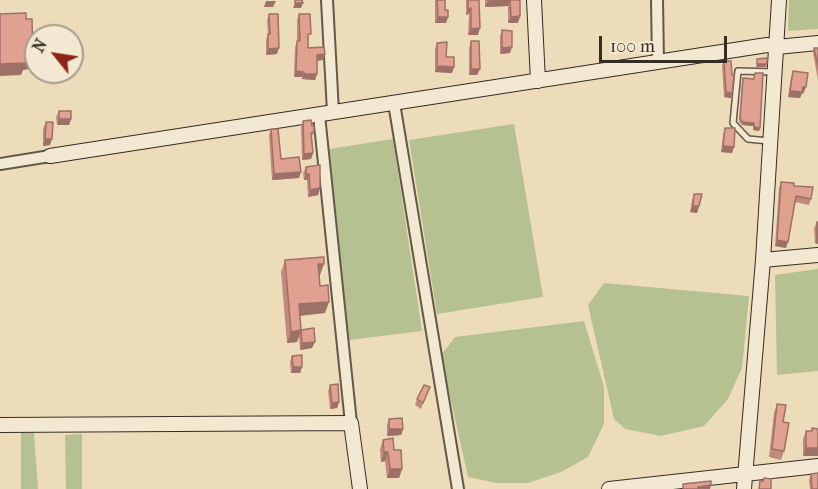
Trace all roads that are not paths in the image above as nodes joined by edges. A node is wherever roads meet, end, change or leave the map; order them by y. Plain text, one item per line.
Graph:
1 (327, 0) edge
2 (534, 0) edge
3 (657, 0) edge
4 (779, 0) edge
5 (818, 43) edge
6 (777, 47) junction
7 (658, 62) junction
8 (775, 72) junction
9 (538, 81) junction
10 (394, 103) junction
11 (326, 113) junction
12 (771, 141) junction
13 (51, 156) joint
14 (0, 164) edge
15 (818, 255) edge
16 (764, 260) junction
17 (351, 423) junction
18 (0, 425) edge
19 (818, 466) edge
20 (746, 474) junction
21 (360, 489) edge
22 (458, 489) edge
23 (609, 489) edge
24 (744, 489) edge

1 - 11 street
2 - 9 street
3 - 7 street
4 - 6 street
5 - 6 street
6 - 7 street
6 - 8 street
7 - 9 street
8 - 12 street
8 - 12 lane
9 - 10 street
10 - 11 street
10 - 22 street
11 - 13 street
11 - 17 street
12 - 16 street
13 - 14 street
15 - 16 street
16 - 20 street
17 - 18 street
17 - 21 street
19 - 20 street
20 - 23 street
20 - 24 street

